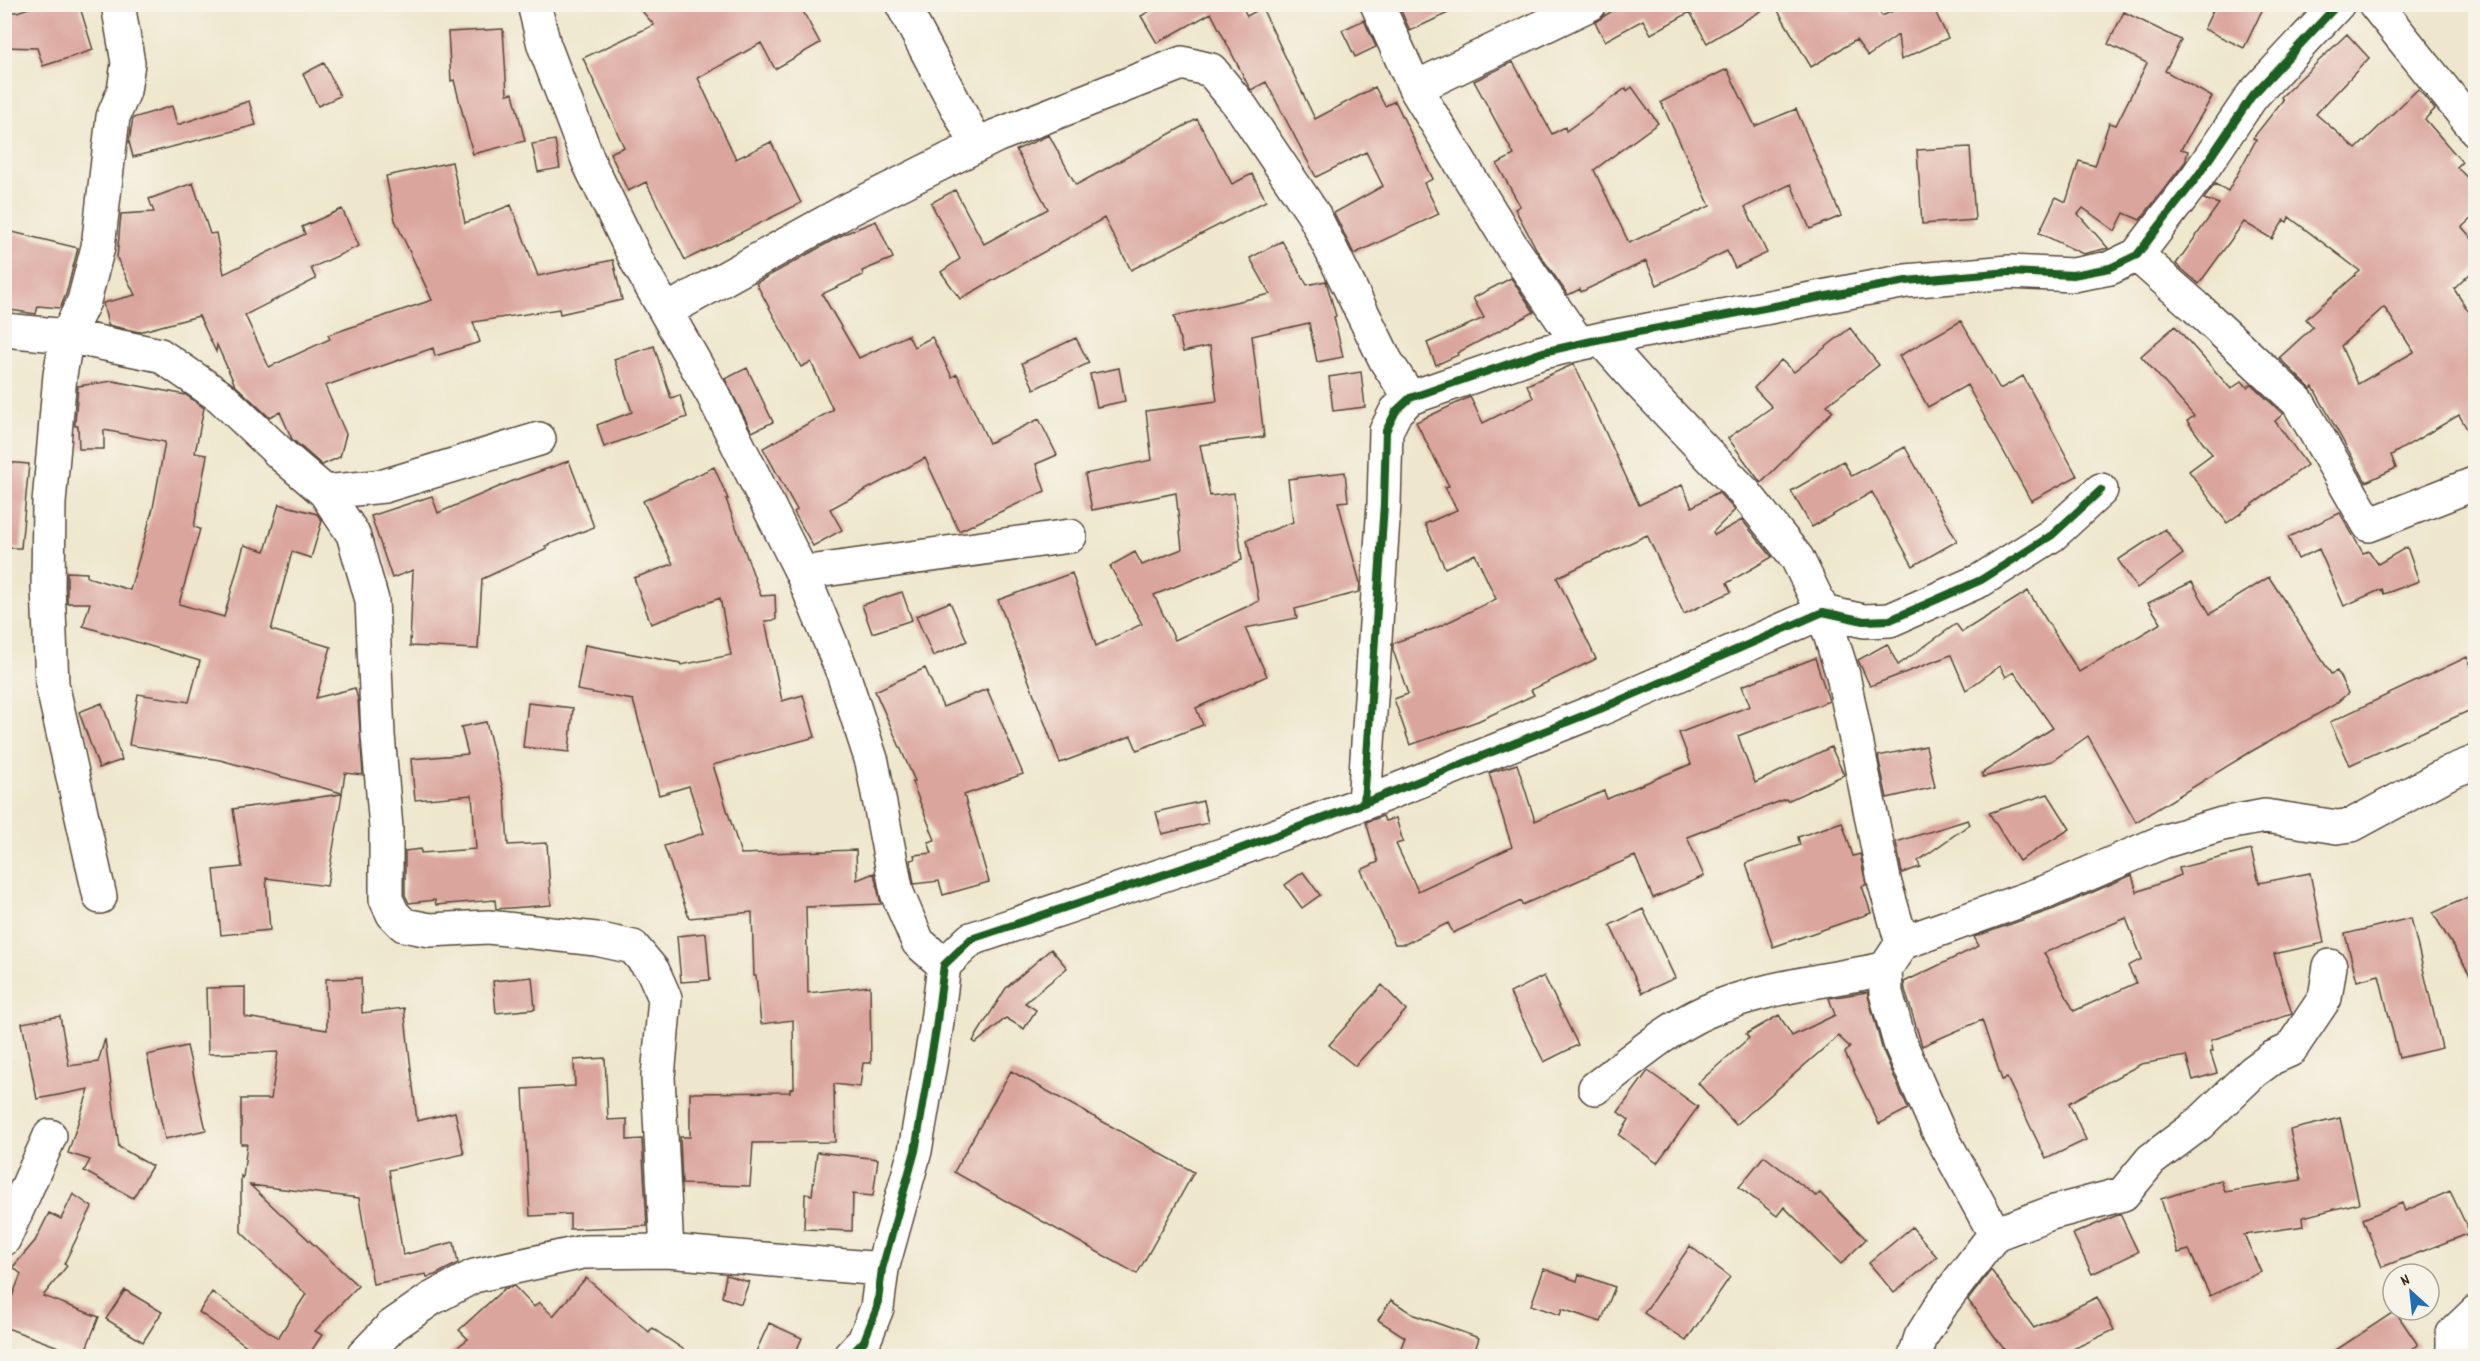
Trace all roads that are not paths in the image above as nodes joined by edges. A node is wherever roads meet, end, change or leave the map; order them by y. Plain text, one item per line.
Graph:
1 (118, 4) edge
2 (534, 4) edge
3 (902, 4) edge
4 (1377, 4) edge
5 (1590, 4) edge
6 (2338, 4) edge
7 (2374, 4) edge
8 (1415, 88) junction
9 (2475, 130) edge
10 (977, 146) junction
11 (2137, 255) junction
12 (666, 311) junction
13 (4, 330) edge
14 (67, 336) junction
15 (1590, 342) junction
16 (1410, 398) junction
17 (539, 439) dead end
18 (2475, 483) edge
19 (2102, 490) dead end
20 (325, 492) junction
21 (1070, 536) dead end
22 (802, 573) junction
23 (1823, 612) junction
24 (2475, 762) edge
25 (1364, 803) junction
26 (100, 897) dead end
27 (1894, 956) junction
28 (944, 965) junction
29 (2330, 966) dead end
30 (1595, 1088) dead end
31 (50, 1136) dead end
32 (1995, 1234) junction
33 (4, 1239) edge
34 (667, 1251) junction
35 (882, 1269) junction
36 (2475, 1312) edge
37 (363, 1356) edge
38 (850, 1356) edge
39 (1915, 1356) edge
40 (2453, 1356) edge

1 - 14 street
2 - 12 street
3 - 10 street
4 - 8 street
5 - 8 street
6 - 11 street
7 - 9 street
8 - 15 street
10 - 12 street
10 - 16 street
11 - 15 street
11 - 18 street
12 - 22 street
13 - 14 street
14 - 20 street
14 - 26 street
15 - 16 street
15 - 23 street
16 - 25 street
17 - 20 street
19 - 23 street
20 - 34 street
21 - 22 street
22 - 28 street
23 - 25 street
23 - 27 street
24 - 27 street
25 - 28 street
27 - 30 street
27 - 32 street
28 - 35 street
29 - 32 street
31 - 33 street
32 - 39 street
34 - 35 street
34 - 37 street
35 - 38 street
36 - 40 street

